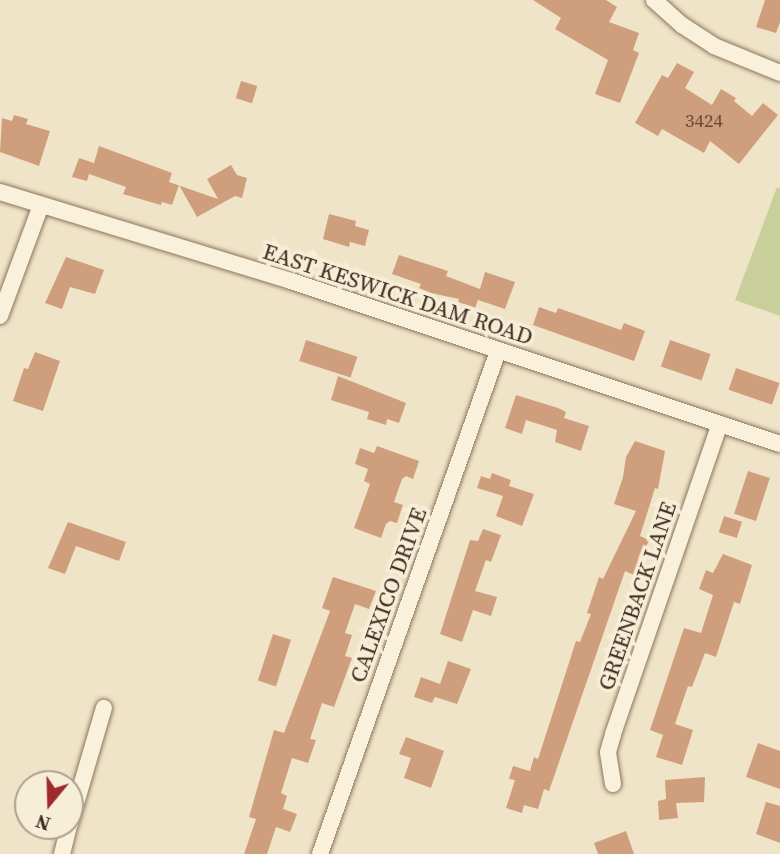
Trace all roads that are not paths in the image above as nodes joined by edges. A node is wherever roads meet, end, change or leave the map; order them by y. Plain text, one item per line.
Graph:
1 (654, 0) edge
2 (780, 73) edge
3 (0, 192) edge
4 (41, 205) junction
5 (0, 316) edge
6 (498, 351) junction
7 (720, 425) junction
8 (780, 444) edge
9 (104, 708) dead end
10 (84, 777) edge
11 (613, 784) dead end
12 (320, 854) edge

1 - 2 street
3 - 4 street, EAST KESWICK DAM ROAD
4 - 5 street
4 - 6 street, EAST KESWICK DAM ROAD
6 - 7 street, EAST KESWICK DAM ROAD
6 - 12 street, CALEXICO DRIVE
7 - 8 street, EAST KESWICK DAM ROAD
7 - 11 street, GREENBACK LANE
9 - 10 street

